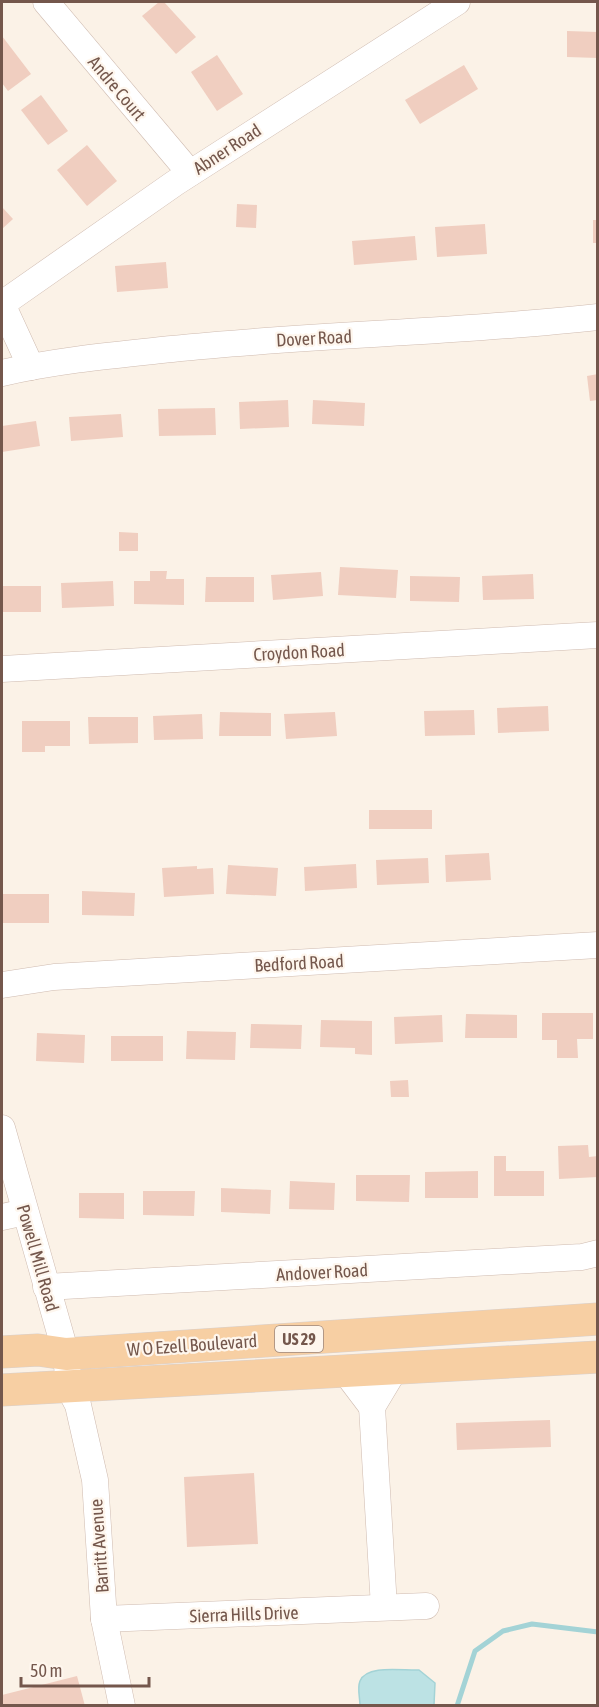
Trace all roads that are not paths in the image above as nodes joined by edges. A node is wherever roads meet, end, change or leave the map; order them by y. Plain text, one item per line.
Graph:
1 (46, 2) edge
2 (457, 2) edge
3 (190, 173) junction
4 (2, 304) edge
5 (597, 317) edge
6 (31, 367) junction
7 (2, 373) edge
8 (597, 636) edge
9 (2, 669) edge
10 (597, 945) edge
11 (2, 985) edge
12 (2, 1128) edge
13 (13, 1214) edge
14 (597, 1253) edge
15 (46, 1287) junction
16 (597, 1319) edge
17 (2, 1352) edge
18 (66, 1354) junction
19 (597, 1357) edge
20 (396, 1367) junction
21 (344, 1370) junction
22 (69, 1388) junction
23 (2, 1390) edge
24 (372, 1407) junction
25 (426, 1606) dead end
26 (384, 1607) junction
27 (104, 1619) junction
28 (122, 1706) edge

1 - 3 street, Andre Court
2 - 3 street, Abner Road
3 - 4 street, Abner Road
4 - 6 street
5 - 6 street, Dover Road
6 - 7 street, Dover Road
8 - 9 street, Croydon Road
10 - 11 street, Bedford Road
12 - 13 street, Powell Mill Road
13 - 15 street, Powell Mill Road
14 - 15 street, Andover Road
15 - 18 street, Powell Mill Road
16 - 18 main road, W O Ezell Boulevard / US 29
17 - 18 main road, W O Ezell Boulevard / US 29
18 - 22 street, Powell Mill Road
19 - 20 main road, W O Ezell Boulevard / US 29
20 - 21 main road, W O Ezell Boulevard / US 29
20 - 24 street
21 - 22 main road, W O Ezell Boulevard / US 29
21 - 24 street
22 - 23 main road, W O Ezell Boulevard / US 29
22 - 27 street, Barritt Avenue
24 - 26 street
25 - 26 street, Sierra Hills Drive
26 - 27 street, Sierra Hills Drive
27 - 28 street, Barritt Avenue

